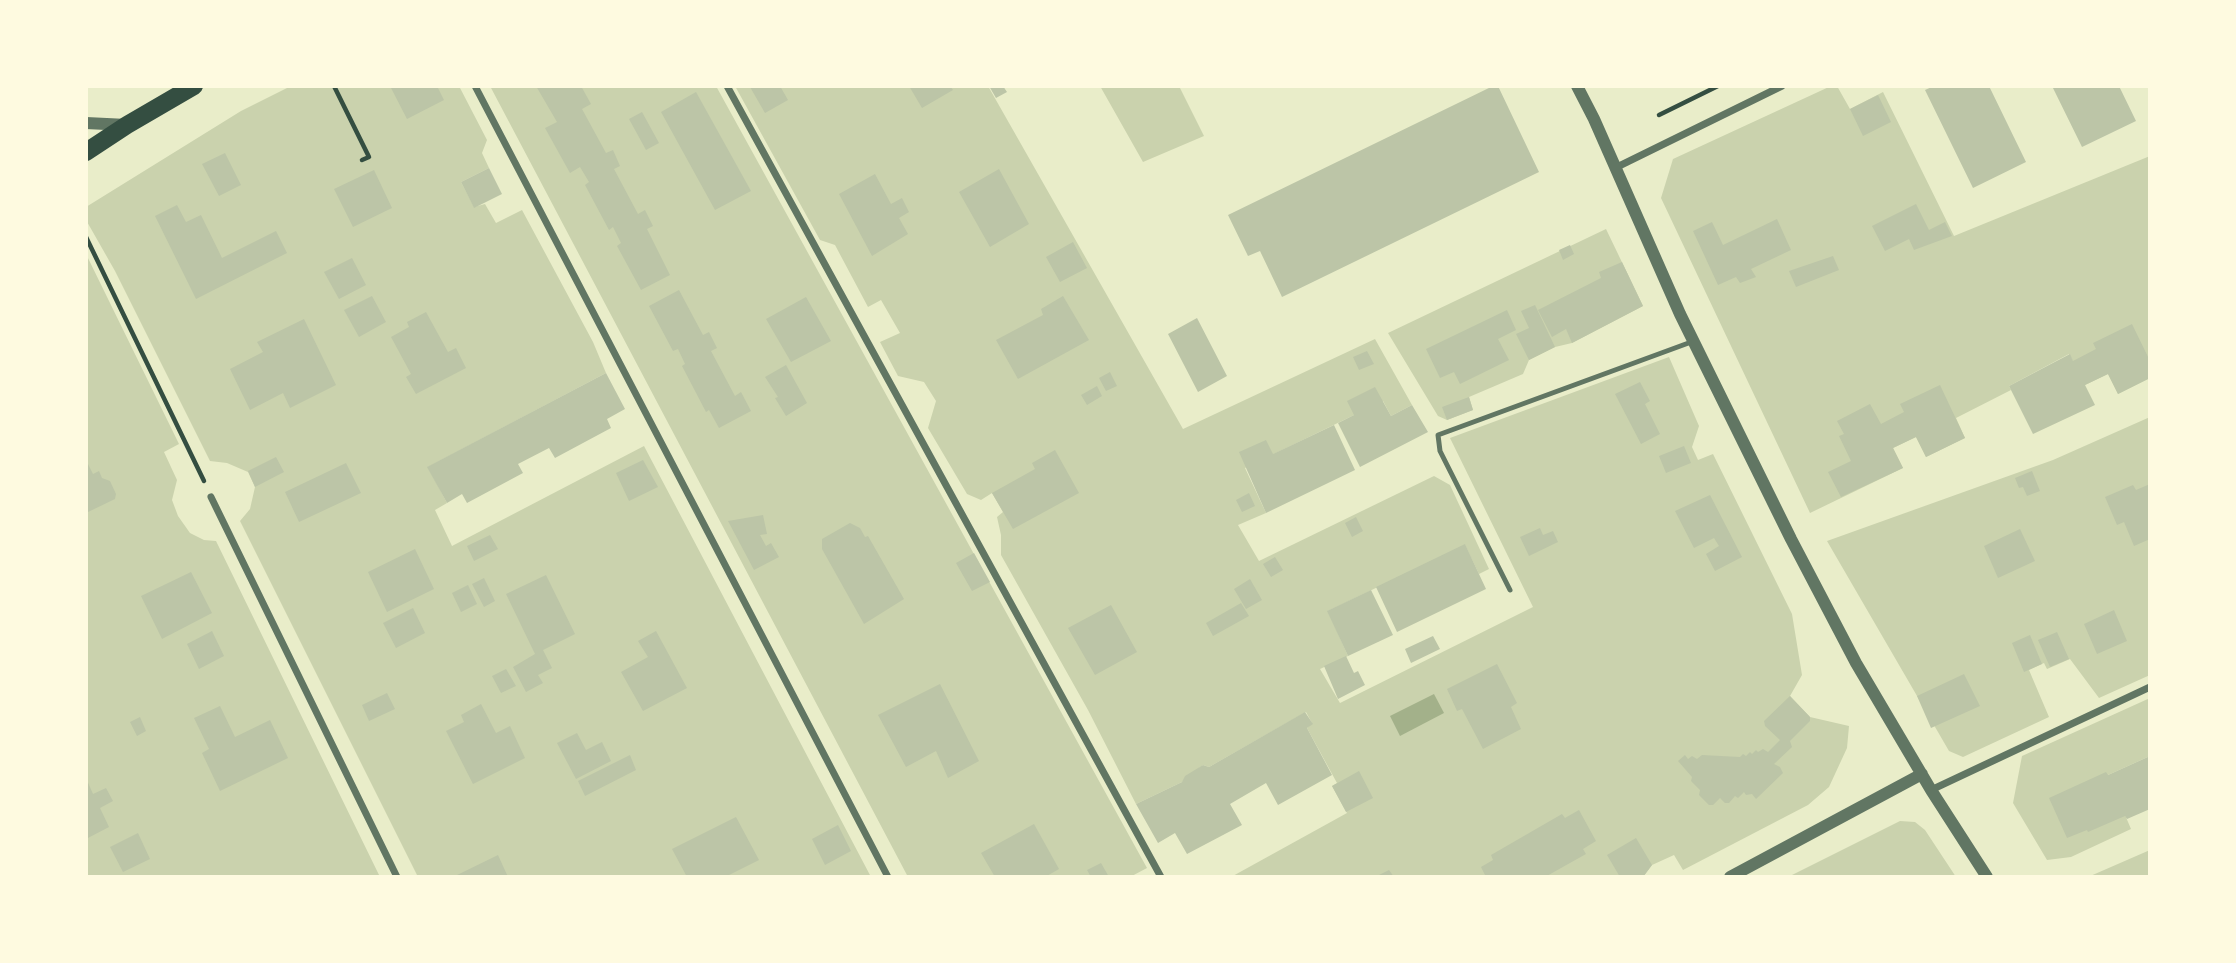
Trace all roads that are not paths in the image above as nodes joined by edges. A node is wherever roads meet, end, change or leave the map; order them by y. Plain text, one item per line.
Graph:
1 (194, 86) edge
2 (475, 86) edge
3 (727, 86) edge
4 (1577, 86) edge
5 (1783, 86) edge
6 (86, 123) edge
7 (127, 125) junction
8 (86, 152) edge
9 (1615, 168) junction
10 (1694, 341) junction
11 (211, 498) road end
12 (1510, 590) dead end
13 (2150, 687) edge
14 (1922, 774) junction
15 (1931, 790) junction
16 (397, 877) edge
17 (888, 877) edge
18 (1161, 877) edge
19 (1730, 877) edge
20 (1986, 877) edge

1 - 7 main road
2 - 17 street
3 - 18 street
4 - 9 street
5 - 9 street
6 - 7 street
7 - 8 main road
9 - 10 street
10 - 12 lane
10 - 14 street
11 - 16 street
13 - 15 street
14 - 15 street
14 - 19 street
15 - 20 street

